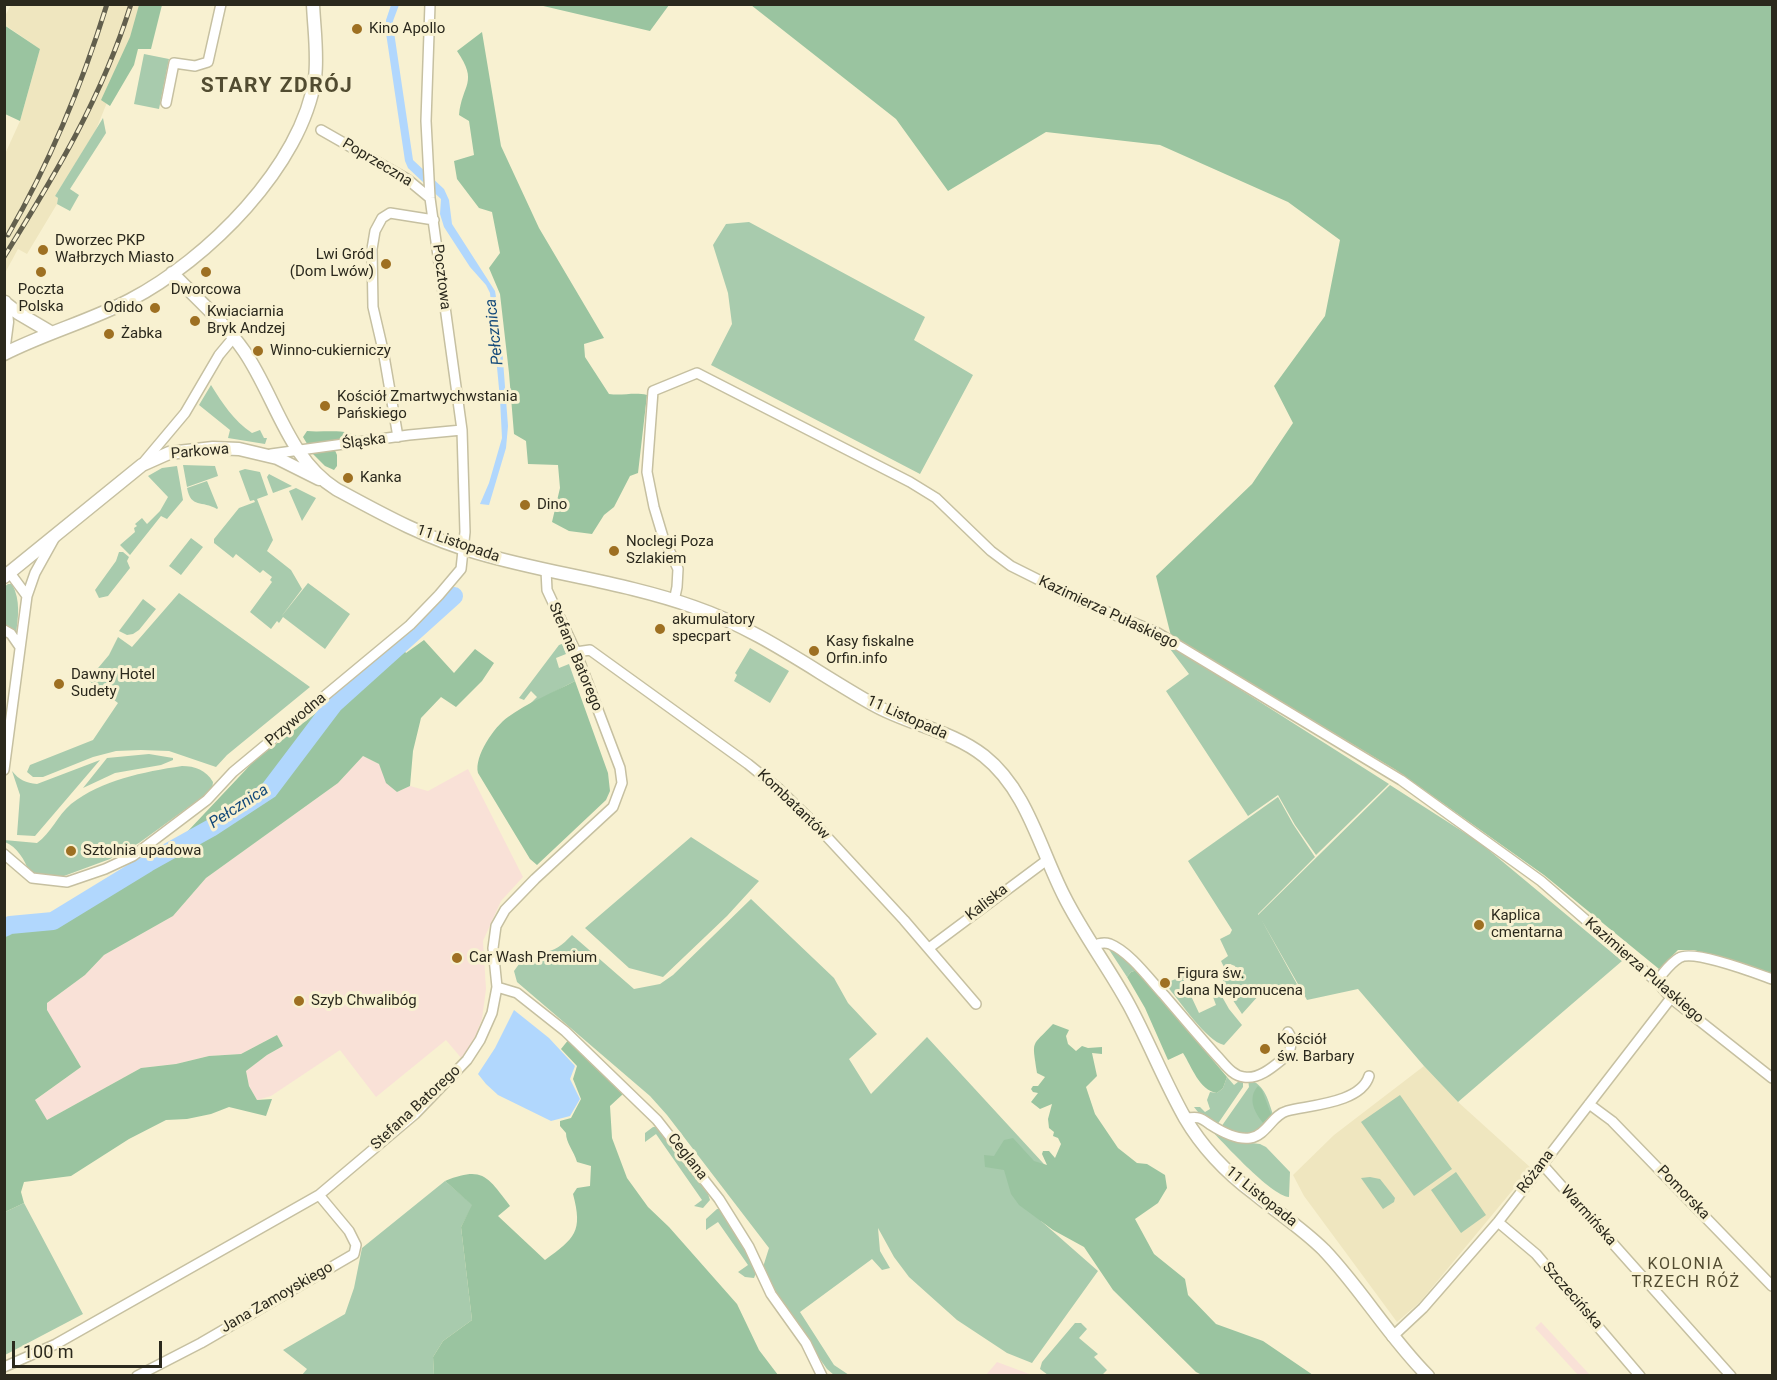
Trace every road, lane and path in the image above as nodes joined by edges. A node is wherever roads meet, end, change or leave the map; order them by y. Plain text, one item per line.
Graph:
1 (221, 4) edge
2 (313, 4) edge
3 (430, 4) edge
4 (166, 102) dead end
5 (321, 130) dead end
6 (430, 195) junction
7 (434, 220) junction
8 (172, 273) junction
9 (52, 333) junction
10 (234, 337) junction
11 (4, 345) edge
12 (4, 354) edge
13 (462, 430) junction
14 (398, 437) junction
15 (299, 451) junction
16 (266, 455) junction
17 (142, 465) junction
18 (325, 482) junction
19 (56, 535) junction
20 (464, 549) junction
21 (546, 570) junction
22 (6, 573) edge
23 (27, 596) junction
24 (674, 601) junction
25 (4, 630) edge
26 (20, 647) junction
27 (576, 652) junction
28 (4, 770) edge
29 (4, 854) edge
30 (1047, 860) junction
31 (1093, 946) junction
32 (929, 948) junction
33 (1773, 979) edge
34 (1656, 981) junction
35 (497, 987) junction
36 (1671, 998) junction
37 (976, 1004) dead end
38 (1288, 1032) dead end
39 (1369, 1076) dead end
40 (1773, 1078) edge
41 (1589, 1104) junction
42 (1185, 1118) junction
43 (1542, 1164) junction
44 (319, 1196) junction
45 (1498, 1222) junction
46 (1773, 1286) edge
47 (1392, 1337) junction
48 (4, 1367) edge
49 (137, 1376) edge
50 (822, 1376) edge
51 (1428, 1376) edge
52 (1640, 1376) edge
53 (1731, 1376) edge

1 - 4 street
2 - 8 main road
3 - 6 street, Pocztowa
5 - 6 street, Poprzeczna
6 - 7 street, Pocztowa
7 - 13 street, Pocztowa
7 - 14 street
8 - 9 main road
8 - 10 main road, 11 Listopada
9 - 11 main road
9 - 12 main road
10 - 15 main road, 11 Listopada
10 - 17 street, Parkowa
13 - 14 street, Śląska
13 - 20 street, Pocztowa
14 - 15 street, Śląska
15 - 16 street, Śląska
15 - 18 main road, 11 Listopada
16 - 17 main road, Parkowa
16 - 18 main road, Parkowa
17 - 19 main road, Parkowa
18 - 20 main road, 11 Listopada
19 - 22 main road, Parkowa
19 - 23 street
20 - 21 main road, 11 Listopada
20 - 29 street, Przywodna
21 - 24 main road, 11 Listopada
21 - 27 street, Stefana Batorego
22 - 23 street
23 - 26 street
24 - 30 main road, 11 Listopada
24 - 34 street, Kazimierza Pułaskiego
25 - 26 street
26 - 28 street
27 - 32 street, Kombatantów
27 - 35 street, Stefana Batorego
30 - 31 main road, 11 Listopada
30 - 32 street, Kaliska
31 - 38 street
31 - 42 main road, 11 Listopada
32 - 37 street, Kombatantów
33 - 34 street
34 - 36 street, Kazimierza Pułaskiego
35 - 44 street, Stefana Batorego
35 - 50 street, Ceglana
36 - 40 street, Kazimierza Pułaskiego
36 - 41 street, Różana
39 - 42 street
41 - 43 street, Różana
41 - 46 street, Pomorska
42 - 47 main road, 11 Listopada
43 - 45 street, Różana
43 - 53 street, Warmińska
44 - 48 street, Stefana Batorego
44 - 49 street, Jana Zamoyskiego
45 - 47 street, Różana
45 - 52 street, Szczecińska
47 - 51 main road, 11 Listopada

